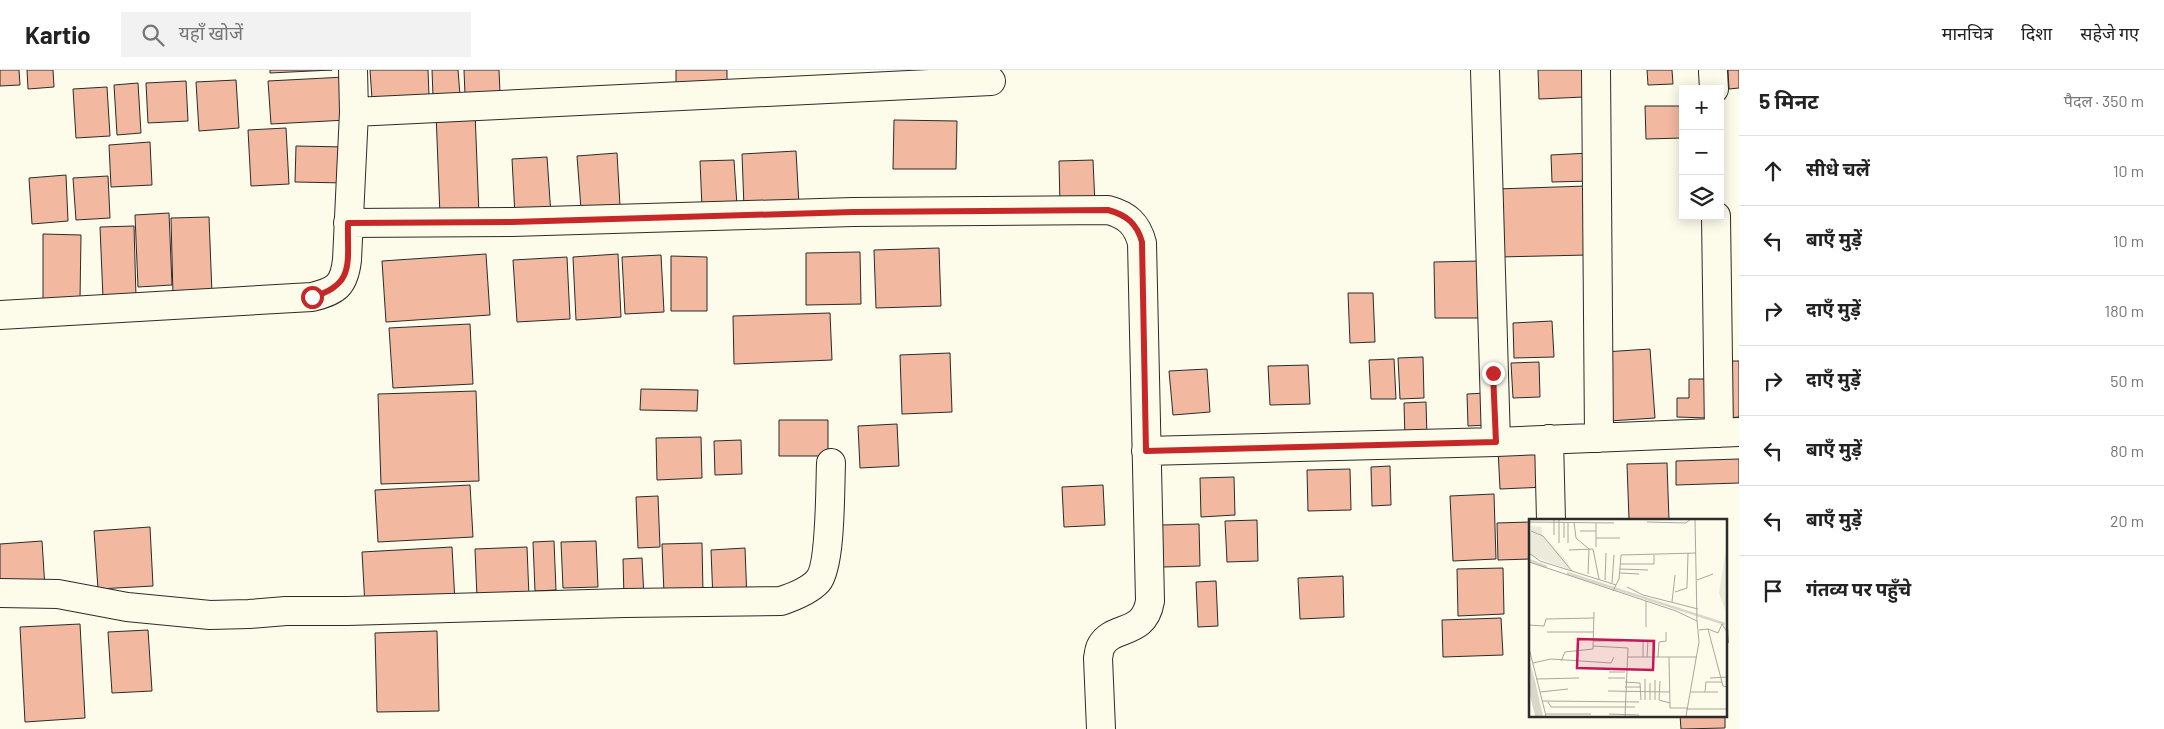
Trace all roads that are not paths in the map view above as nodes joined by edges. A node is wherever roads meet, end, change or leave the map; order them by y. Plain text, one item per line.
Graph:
1 (353, 70) edge
2 (1485, 70) edge
3 (1596, 70) edge
4 (991, 80) dead end
5 (354, 112) junction
6 (1716, 220) edge
7 (348, 223) junction
8 (0, 315) edge
9 (1729, 433) edge
10 (1599, 438) junction
11 (1549, 439) junction
12 (1496, 442) junction
13 (1146, 451) junction
14 (831, 463) dead end
15 (1551, 519) edge
16 (0, 593) edge
17 (1101, 729) edge

1 - 5 street
2 - 12 street
3 - 10 street
4 - 5 street
5 - 7 street
6 - 9 street
7 - 8 street
7 - 13 street
9 - 10 street
10 - 11 street
11 - 12 street
11 - 15 street
12 - 13 street
13 - 17 street
14 - 16 street

